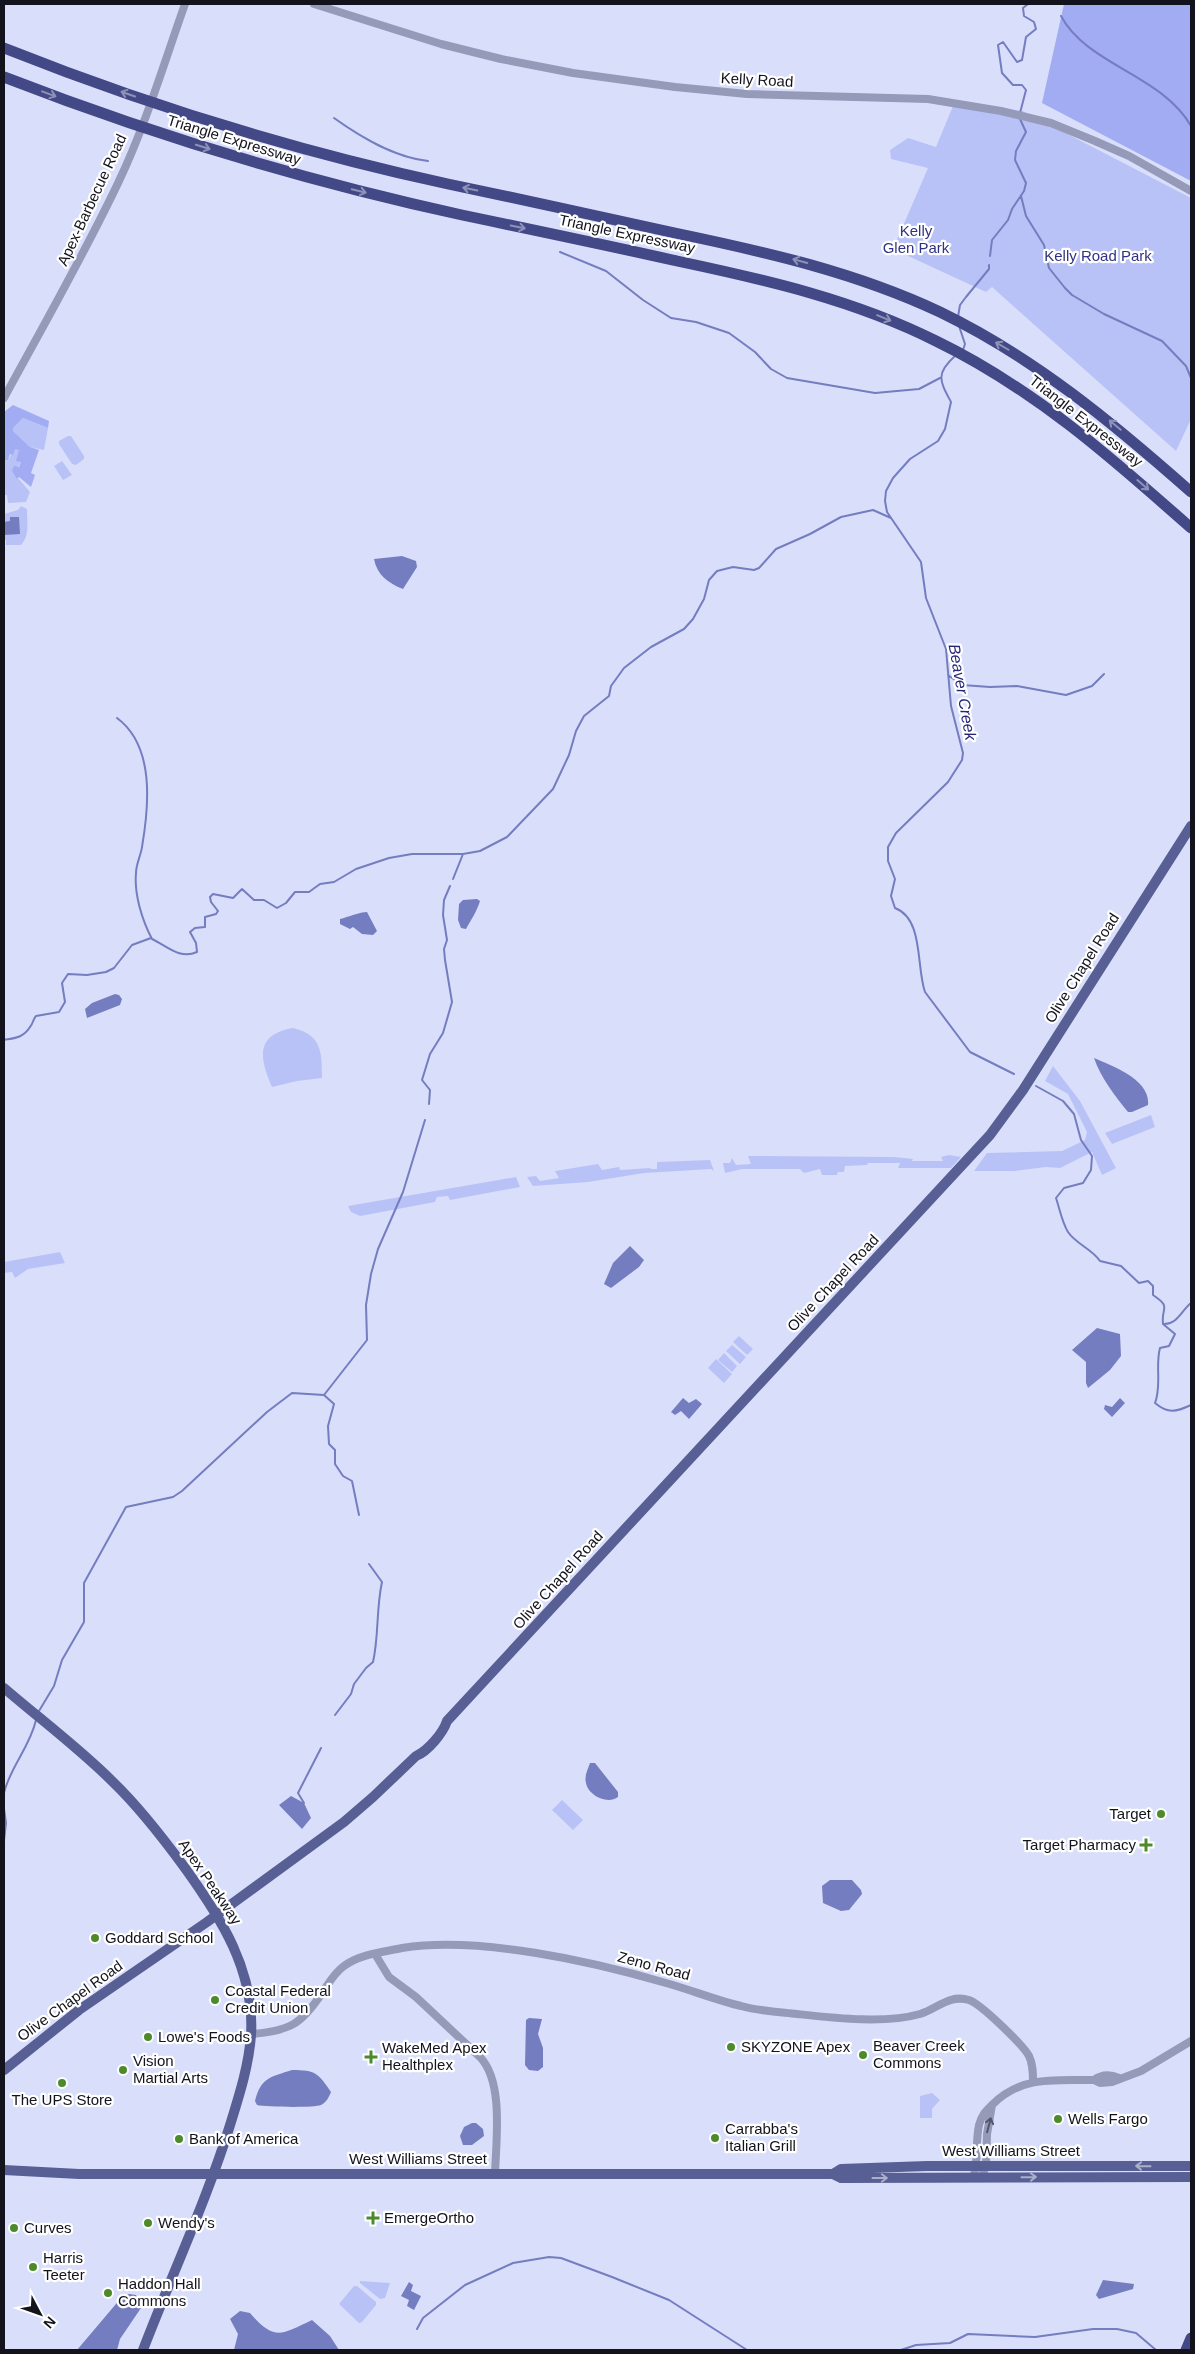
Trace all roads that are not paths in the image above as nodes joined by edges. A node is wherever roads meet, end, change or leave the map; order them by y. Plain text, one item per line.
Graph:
1 (185, 4) edge
2 (314, 4) edge
3 (4, 48) edge
4 (4, 77) edge
5 (1191, 191) edge
6 (4, 398) edge
7 (1191, 492) edge
8 (1191, 528) edge
9 (1191, 826) edge
10 (4, 1688) edge
11 (218, 1914) junction
12 (375, 1954) junction
13 (251, 2034) junction
14 (1190, 2040) edge
15 (4, 2070) edge
16 (1033, 2082) junction
17 (982, 2166) junction
18 (1191, 2166) edge
19 (4, 2170) edge
20 (214, 2174) junction
21 (496, 2174) junction
22 (833, 2174) junction
23 (1191, 2177) edge
24 (977, 2178) junction
25 (1191, 2338) edge
26 (142, 2350) edge
27 (1186, 2350) edge

1 - 6 street, Apex-Barbecue Road
2 - 5 street, Kelly Road
7 -> 3 highway, Triangle Expressway
4 -> 8 highway, Triangle Expressway
9 - 11 main road, Olive Chapel Road
10 - 11 main road, Apex Peakway
11 - 13 main road, Apex Peakway
11 - 15 main road, Olive Chapel Road
12 - 13 street, Zeno Road
12 - 16 street, Zeno Road
12 - 21 street
13 - 20 main road, Apex Peakway
14 - 16 street
16 - 17 street
18 -> 17 main road, West Williams Street
17 - 22 main road, West Williams Street
17 - 24 street
19 - 20 main road, West Williams Street
20 - 21 main road, West Williams Street
20 - 26 main road, Apex Peakway
21 - 22 main road, West Williams Street
22 -> 24 main road, West Williams Street
24 -> 23 main road, West Williams Street
25 - 27 highway

